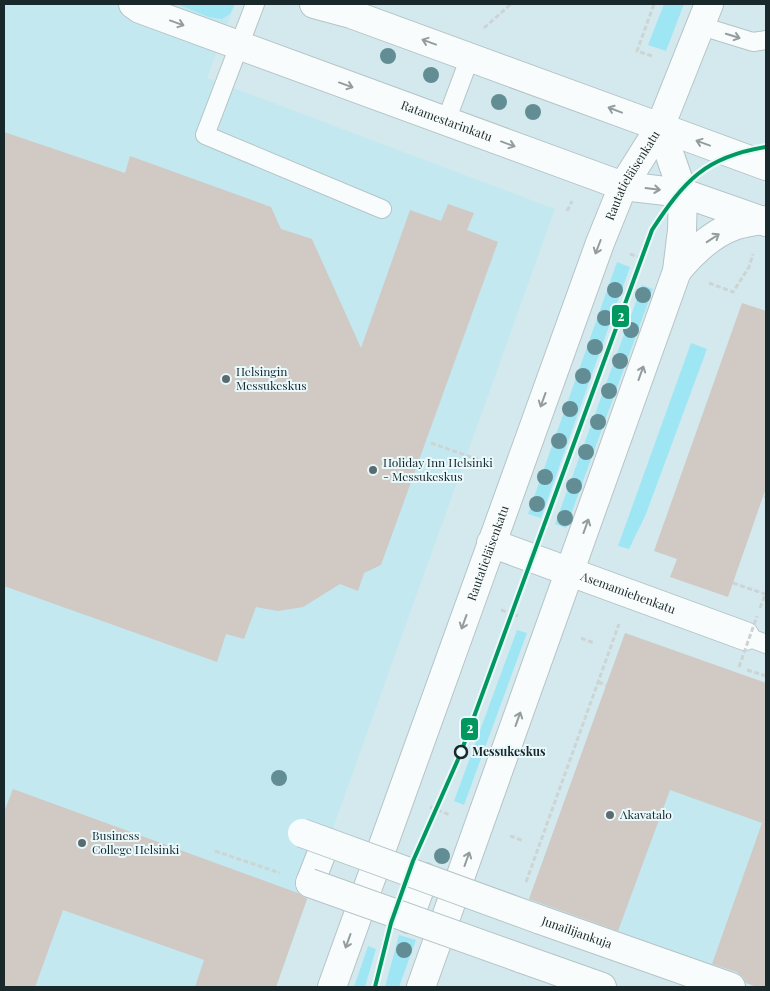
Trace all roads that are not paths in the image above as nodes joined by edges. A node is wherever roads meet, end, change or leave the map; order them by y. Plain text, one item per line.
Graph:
1 (133, 4) edge
2 (255, 4) edge
3 (314, 4) edge
4 (705, 15) edge
5 (766, 40) edge
6 (239, 45) junction
7 (470, 57) junction
8 (446, 121) junction
9 (660, 127) junction
10 (766, 166) edge
11 (623, 186) junction
12 (683, 193) junction
13 (382, 209) dead end
14 (764, 221) edge
15 (677, 271) junction
16 (491, 543) junction
17 (570, 572) junction
18 (756, 632) edge
19 (424, 877) junction
20 (527, 915) junction
21 (409, 918) junction
22 (506, 959) junction
23 (332, 987) edge
24 (421, 987) edge
25 (602, 987) edge
26 (732, 987) edge

1 -> 6 street, Ratamestarinkatu
2 - 6 lane
7 -> 3 street
4 -> 5 lane
4 - 9 street, Rautatieläisenkatu
6 -> 8 street, Ratamestarinkatu
6 - 13 lane
7 - 8 lane
9 -> 7 street
8 -> 11 street, Ratamestarinkatu
10 -> 9 street
9 - 11 street, Rautatieläisenkatu
9 - 12 street, Rautatieläisenkatu
11 -> 12 street, Ratamestarinkatu
11 -> 16 street, Rautatieläisenkatu
12 - 14 street, Ratamestarinkatu
12 - 15 street, Rautatieläisenkatu
15 -> 14 street, Rautatieläisenkatu
17 -> 15 street, Rautatieläisenkatu
16 - 17 street, Asemamiehenkatu
16 -> 23 street, Rautatieläisenkatu
17 - 18 street, Asemamiehenkatu
24 -> 17 street, Rautatieläisenkatu
19 - 20 street, Junailijankuja, bridge
19 - 21 street
19 - 21 street, Junailijankuja, bridge
20 - 22 street
20 - 26 street, Junailijankuja
21 - 22 street, bridge
22 - 25 street

